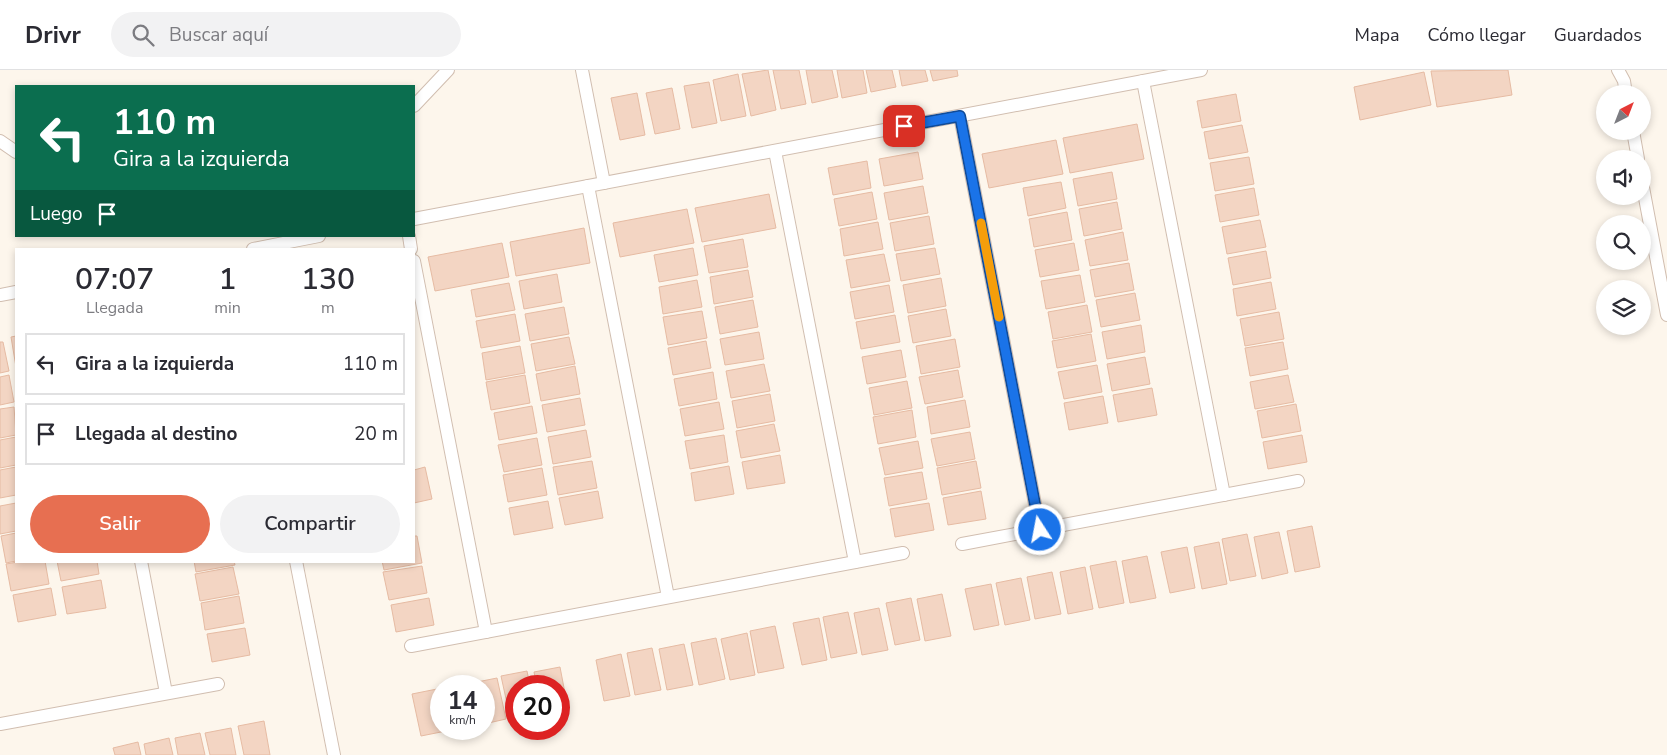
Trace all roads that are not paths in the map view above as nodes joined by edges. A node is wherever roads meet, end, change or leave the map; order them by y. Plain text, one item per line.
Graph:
1 (448, 70) edge
2 (582, 70) edge
3 (1201, 70) edge
4 (1618, 70) edge
5 (1143, 81) junction
6 (1625, 85) edge
7 (415, 105) edge
8 (960, 116) junction
9 (0, 141) edge
10 (776, 150) junction
11 (15, 151) edge
12 (604, 183) junction
13 (588, 186) junction
14 (1646, 205) edge
15 (415, 218) edge
16 (309, 237) edge
17 (278, 240) edge
18 (256, 248) edge
19 (415, 266) edge
20 (15, 292) edge
21 (0, 295) edge
22 (1667, 315) edge
23 (1298, 481) dead end
24 (1224, 495) junction
25 (1040, 530) junction
26 (962, 544) dead end
27 (903, 553) dead end
28 (855, 562) junction
29 (141, 563) edge
30 (296, 563) edge
31 (668, 597) junction
32 (486, 632) junction
33 (411, 646) dead end
34 (218, 684) dead end
35 (166, 694) junction
36 (0, 724) edge
37 (334, 755) edge

1 - 7 lane
2 - 12 lane
3 - 5 lane
4 - 6 lane
5 - 8 lane
5 - 24 lane
8 - 10 lane
8 - 25 lane
9 - 11 lane
10 - 12 lane
10 - 28 lane
12 - 13 lane
13 - 15 lane
13 - 31 lane
14 - 22 lane
16 - 17 lane
17 - 18 lane
19 - 32 lane
20 - 21 lane
23 - 24 lane
24 - 25 lane
25 - 26 lane
27 - 28 lane
28 - 31 lane
29 - 35 lane
30 - 37 lane
31 - 32 lane
32 - 33 lane
34 - 35 lane
35 - 36 lane

